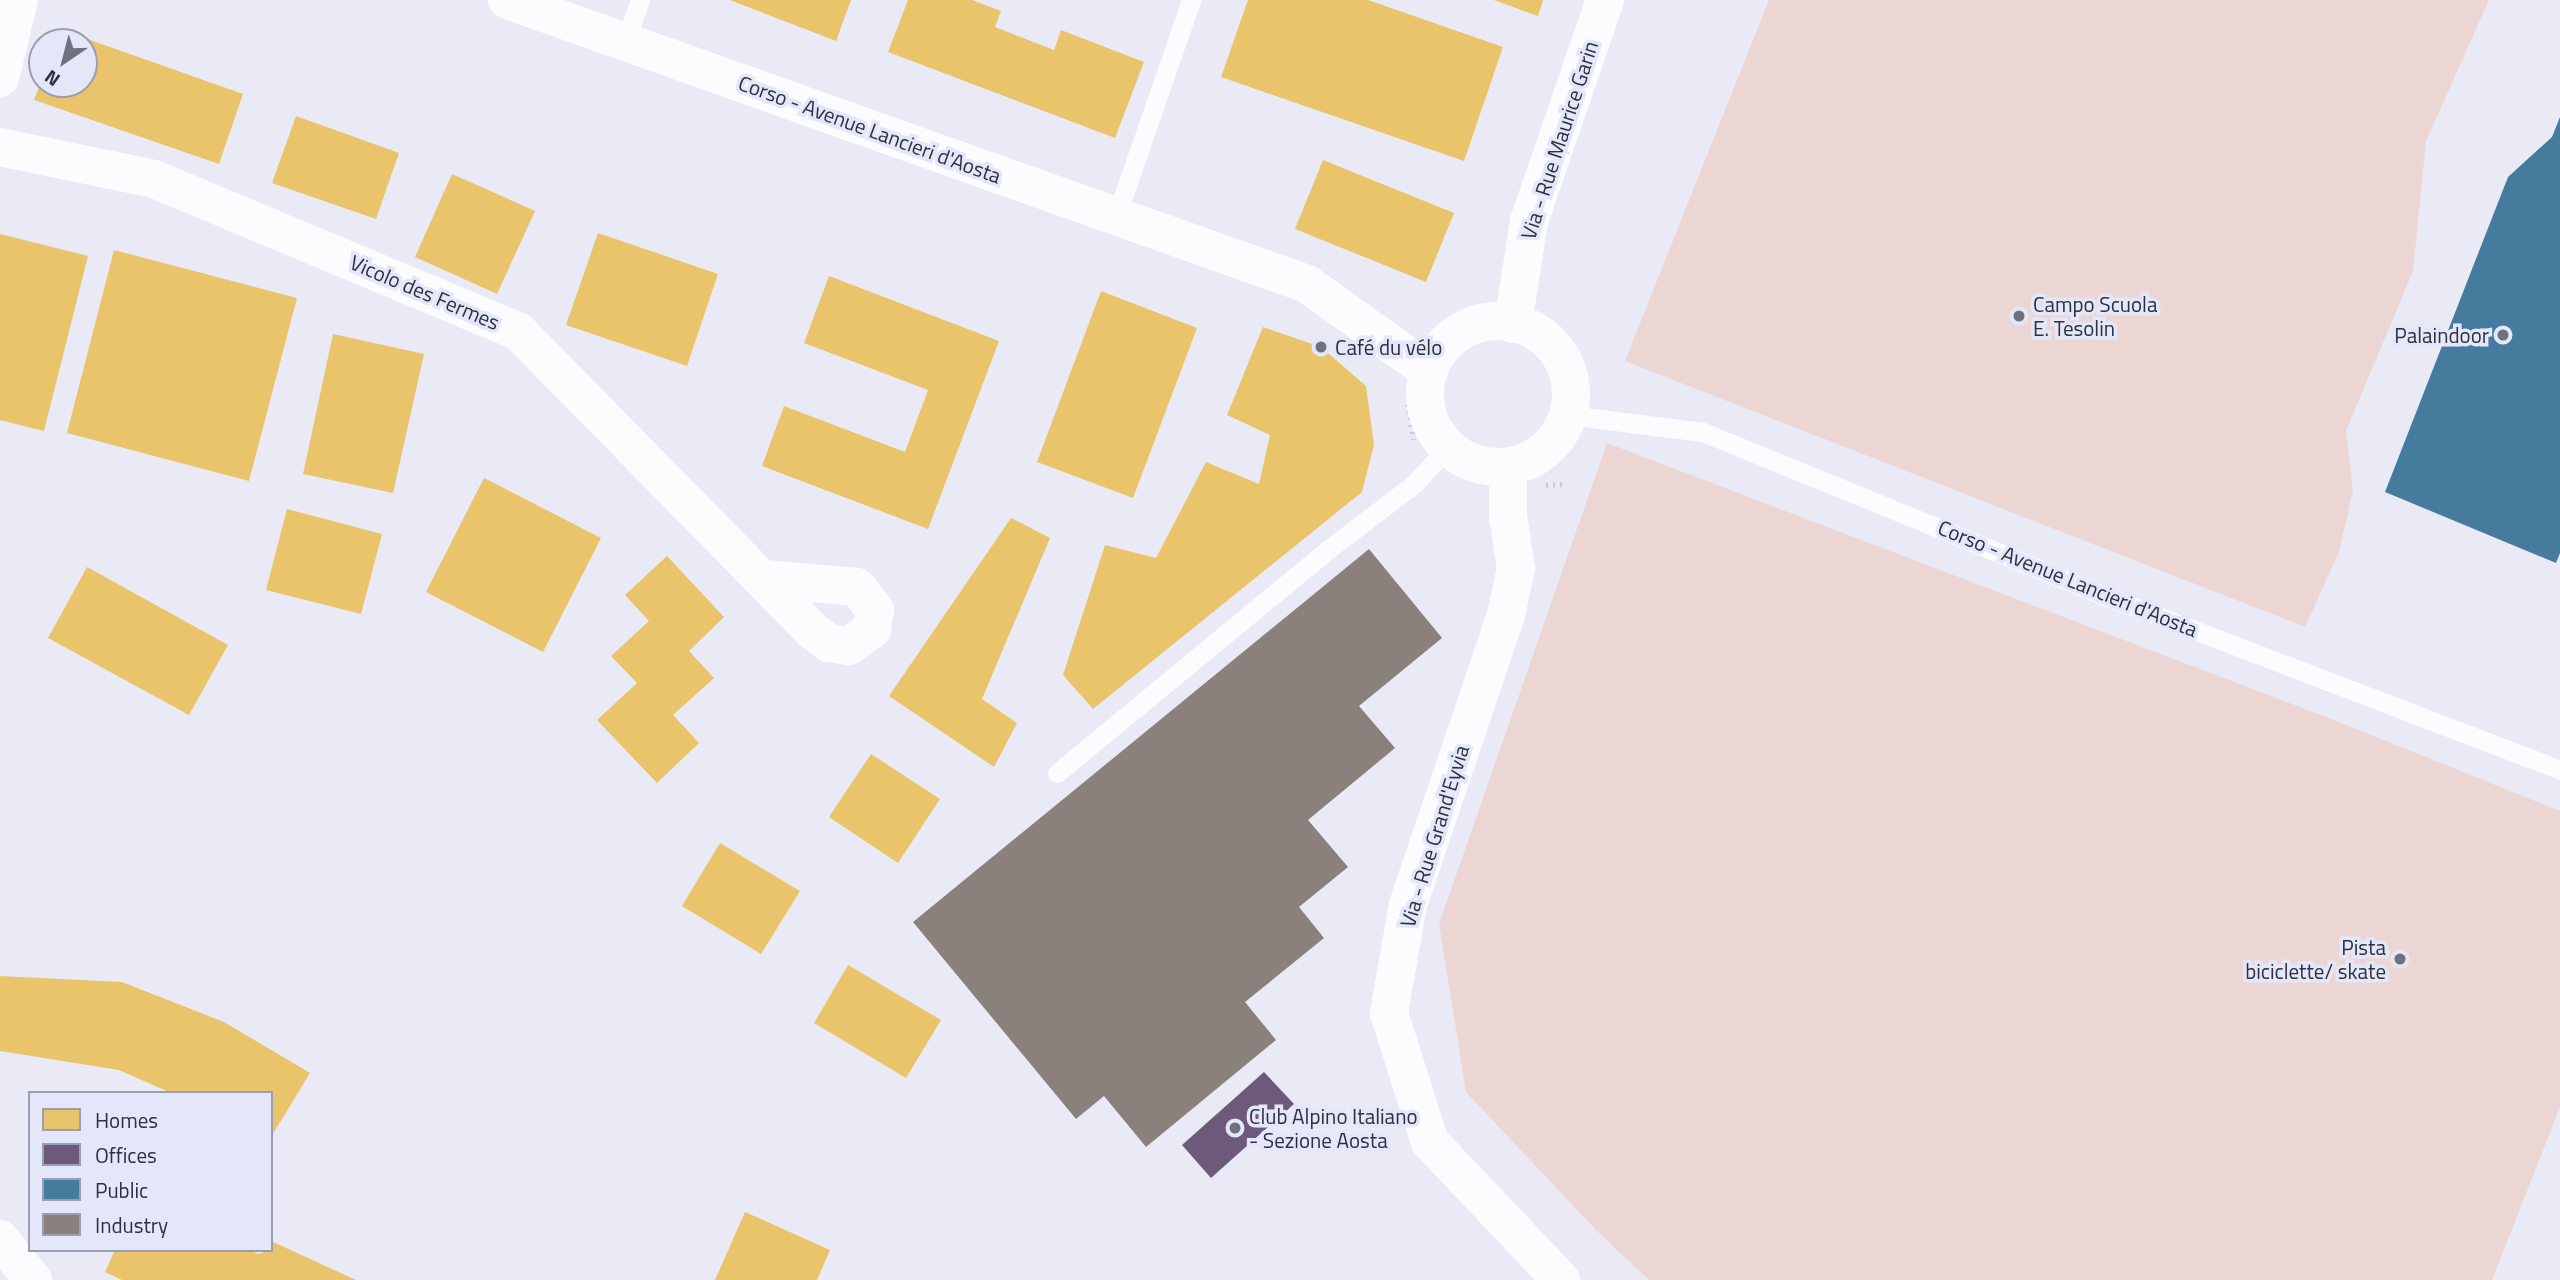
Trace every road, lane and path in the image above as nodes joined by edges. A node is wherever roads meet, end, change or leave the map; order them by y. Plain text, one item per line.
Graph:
1 (19, 0) edge
2 (507, 0) edge
3 (640, 0) edge
4 (1191, 0) edge
5 (1605, 0) edge
6 (625, 41) junction
7 (0, 78) edge
8 (0, 147) edge
9 (1116, 217) junction
10 (1513, 324) junction
11 (1429, 371) junction
12 (1569, 415) junction
13 (1449, 446) junction
14 (1508, 467) junction
15 (765, 579) dead end
16 (2560, 771) edge
17 (1057, 773) dead end
18 (0, 1239) edge
19 (33, 1280) edge
20 (1561, 1280) edge

1 - 7 street
2 - 6 street, Corso - Avenue Lancieri d'Aosta
3 - 6 lane
4 - 9 lane
5 - 10 street, Via - Rue Maurice Garin
6 - 9 street, Corso - Avenue Lancieri d'Aosta
8 - 15 street, Vicolo des Fermes
9 - 11 street, Corso - Avenue Lancieri d'Aosta
10 - 11 street
10 - 12 street
11 - 13 street
12 - 14 street
12 - 16 lane, Corso - Avenue Lancieri d'Aosta
13 - 14 street
13 - 17 lane
14 - 20 street, Via - Rue Grand'Eyvia
18 - 19 street

